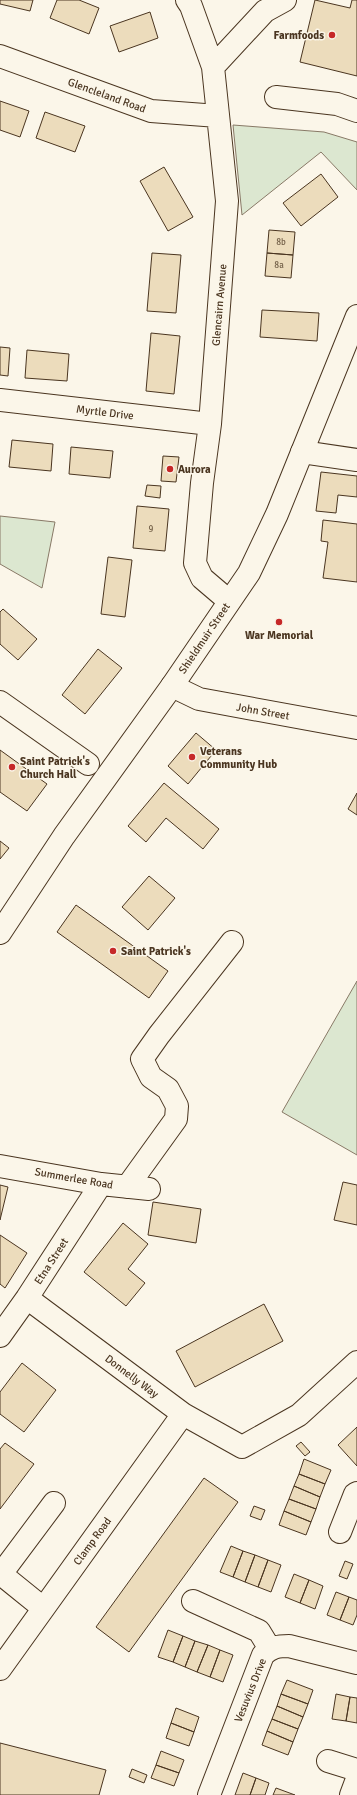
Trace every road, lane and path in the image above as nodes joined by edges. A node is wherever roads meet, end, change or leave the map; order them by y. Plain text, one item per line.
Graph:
1 (187, 0) edge
2 (285, 0) edge
3 (260, 6) edge
4 (0, 56) edge
5 (213, 67) junction
6 (276, 97) dead end
7 (357, 111) edge
8 (218, 116) junction
9 (357, 316) edge
10 (0, 400) edge
11 (210, 424) junction
12 (302, 452) junction
13 (357, 460) edge
14 (228, 601) junction
15 (172, 686) junction
16 (0, 702) edge
17 (357, 728) edge
18 (88, 764) dead end
19 (0, 933) edge
20 (232, 942) dead end
21 (0, 1166) edge
22 (100, 1184) junction
23 (127, 1187) junction
24 (149, 1189) dead end
25 (27, 1298) junction
26 (0, 1336) edge
27 (357, 1362) edge
28 (183, 1414) junction
29 (357, 1493) edge
30 (54, 1503) dead end
31 (340, 1532) dead end
32 (193, 1601) dead end
33 (43, 1608) junction
34 (270, 1649) junction
35 (357, 1663) edge
36 (0, 1669) edge
37 (328, 1761) dead end
38 (357, 1770) edge
39 (357, 1779) edge
40 (209, 1795) edge
41 (351, 1795) edge

1 - 5 street, Glencairn Avenue
2 - 3 street
3 - 5 street
4 - 8 street, Glencleland Road
5 - 8 street, Glencairn Avenue
6 - 7 street
8 - 11 street, Glencairn Avenue
9 - 12 street, Shieldmuir Street
10 - 11 street, Myrtle Drive
11 - 14 street, Glencairn Avenue
12 - 13 street
12 - 14 street, Shieldmuir Street
14 - 15 street, Shieldmuir Street
15 - 17 street, John Street
15 - 19 street, Shieldmuir Street
16 - 18 street
20 - 23 street
21 - 22 street, Summerlee Road
22 - 23 street, Summerlee Road
22 - 25 street, Etna Street
23 - 24 street, Summerlee Road
25 - 26 street, Etna Street
25 - 28 street, Donnelly Way
27 - 28 street, Donnelly Way
28 - 33 street, Clamp Road
29 - 31 street
30 - 33 street
32 - 34 street
33 - 36 street, Clamp Road
34 - 35 street, Vesuvius Drive
34 - 40 street, Vesuvius Drive
37 - 38 street
39 - 41 street

